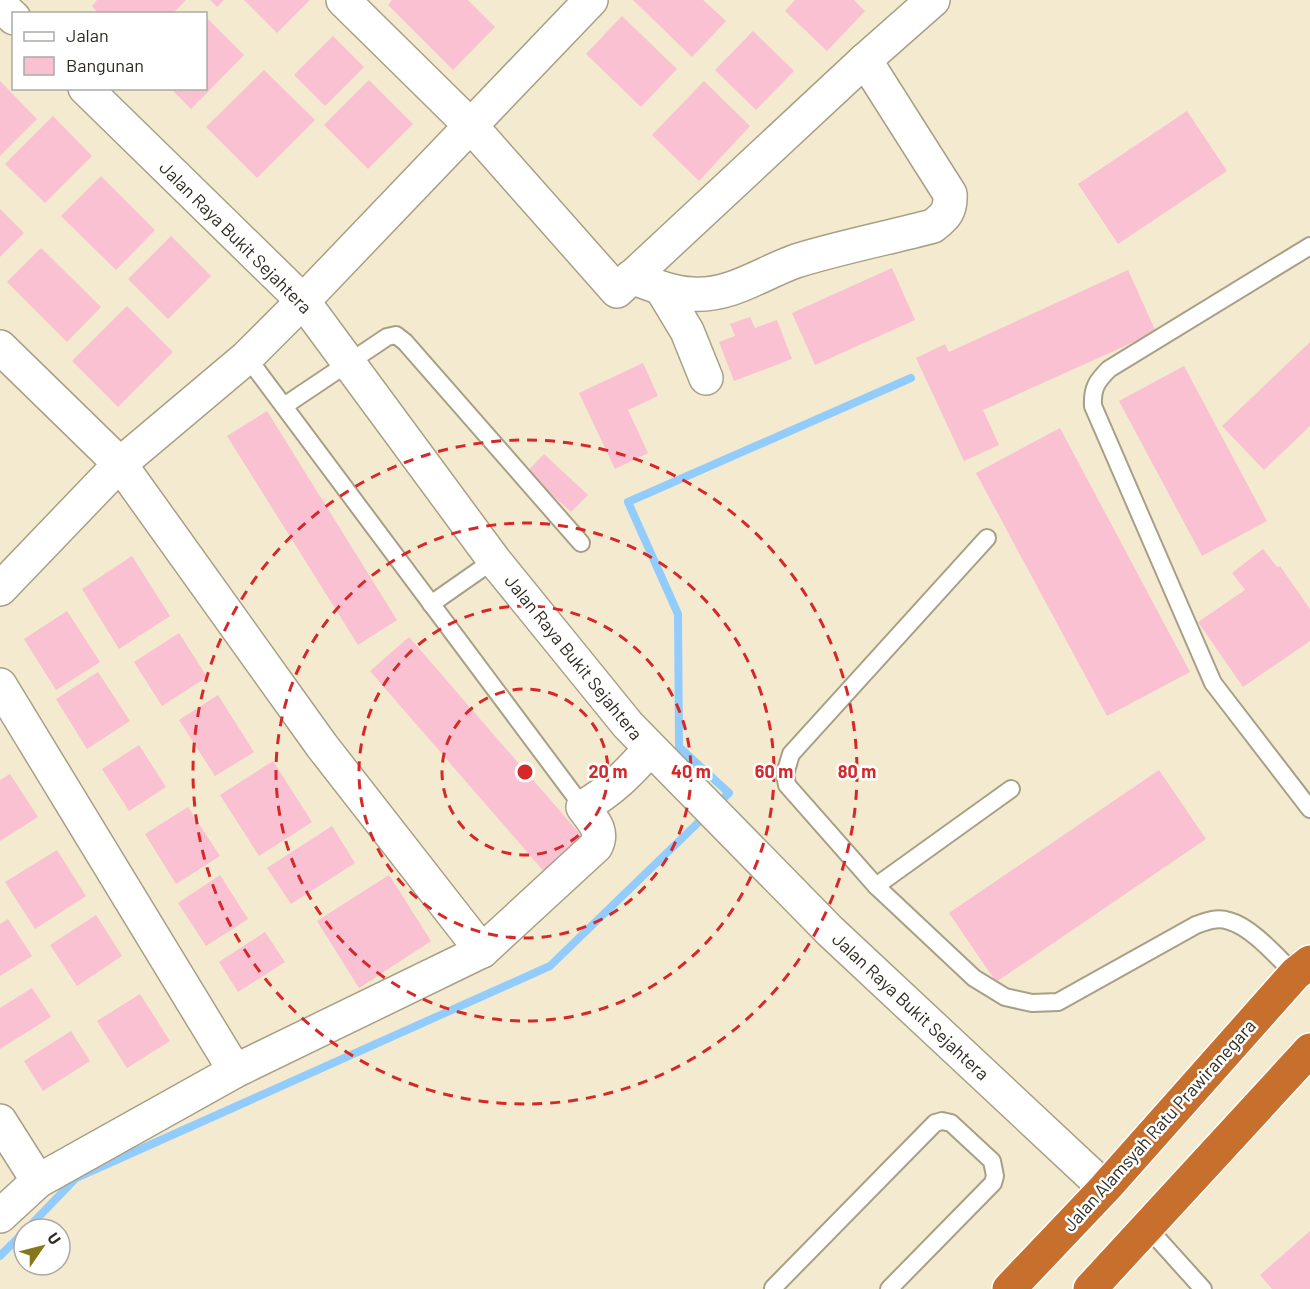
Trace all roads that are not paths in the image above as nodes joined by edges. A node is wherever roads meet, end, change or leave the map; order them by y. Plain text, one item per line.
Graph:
1 (343, 0) edge
2 (591, 0) edge
3 (933, 0) edge
4 (0, 5) edge
5 (12, 16) edge
6 (865, 60) junction
7 (87, 90) edge
8 (471, 126) junction
9 (1310, 246) edge
10 (631, 277) junction
11 (661, 288) junction
12 (303, 301) junction
13 (0, 347) edge
14 (247, 357) junction
15 (350, 364) junction
16 (706, 378) dead end
17 (284, 406) junction
18 (120, 464) junction
19 (987, 538) dead end
20 (581, 543) dead end
21 (494, 560) junction
22 (0, 589) edge
23 (431, 604) junction
24 (0, 685) edge
25 (656, 756) junction
26 (1011, 789) dead end
27 (583, 807) junction
28 (1310, 809) edge
29 (876, 886) junction
30 (482, 951) junction
31 (1303, 968) edge
32 (1310, 1050) edge
33 (235, 1071) junction
34 (0, 1121) edge
35 (38, 1181) junction
36 (1105, 1188) junction
37 (0, 1216) edge
38 (1148, 1228) junction
39 (773, 1289) edge
40 (890, 1289) edge
41 (1009, 1289) edge
42 (1090, 1289) edge
43 (1203, 1289) edge

1 - 8 street
2 - 8 street
3 - 6 street
4 - 5 street
6 - 10 street
6 - 11 street
7 - 12 street, Jalan Raya Bukit Sejahtera
8 - 10 street
8 - 12 street
9 - 28 lane
10 - 11 street
11 - 16 street
12 - 14 street
12 - 15 street, Jalan Raya Bukit Sejahtera
13 - 18 street
14 - 17 lane
14 - 18 street
15 - 17 lane
15 - 20 lane
15 - 21 street, Jalan Raya Bukit Sejahtera
17 - 23 lane
18 - 22 street
18 - 30 street
19 - 29 lane
21 - 23 lane
21 - 25 street, Jalan Raya Bukit Sejahtera
23 - 27 lane
24 - 33 street
25 - 27 street
25 - 36 street, Jalan Raya Bukit Sejahtera
26 - 29 lane
27 - 30 street
29 - 31 lane
30 - 33 street
31 - 36 highway, Jalan Alamsyah Ratu Prawiranegara
32 - 38 highway
33 - 35 street
34 - 35 street
35 - 37 street
36 - 41 highway, Jalan Alamsyah Ratu Prawiranegara
38 - 42 highway
38 - 43 lane
39 - 40 lane

